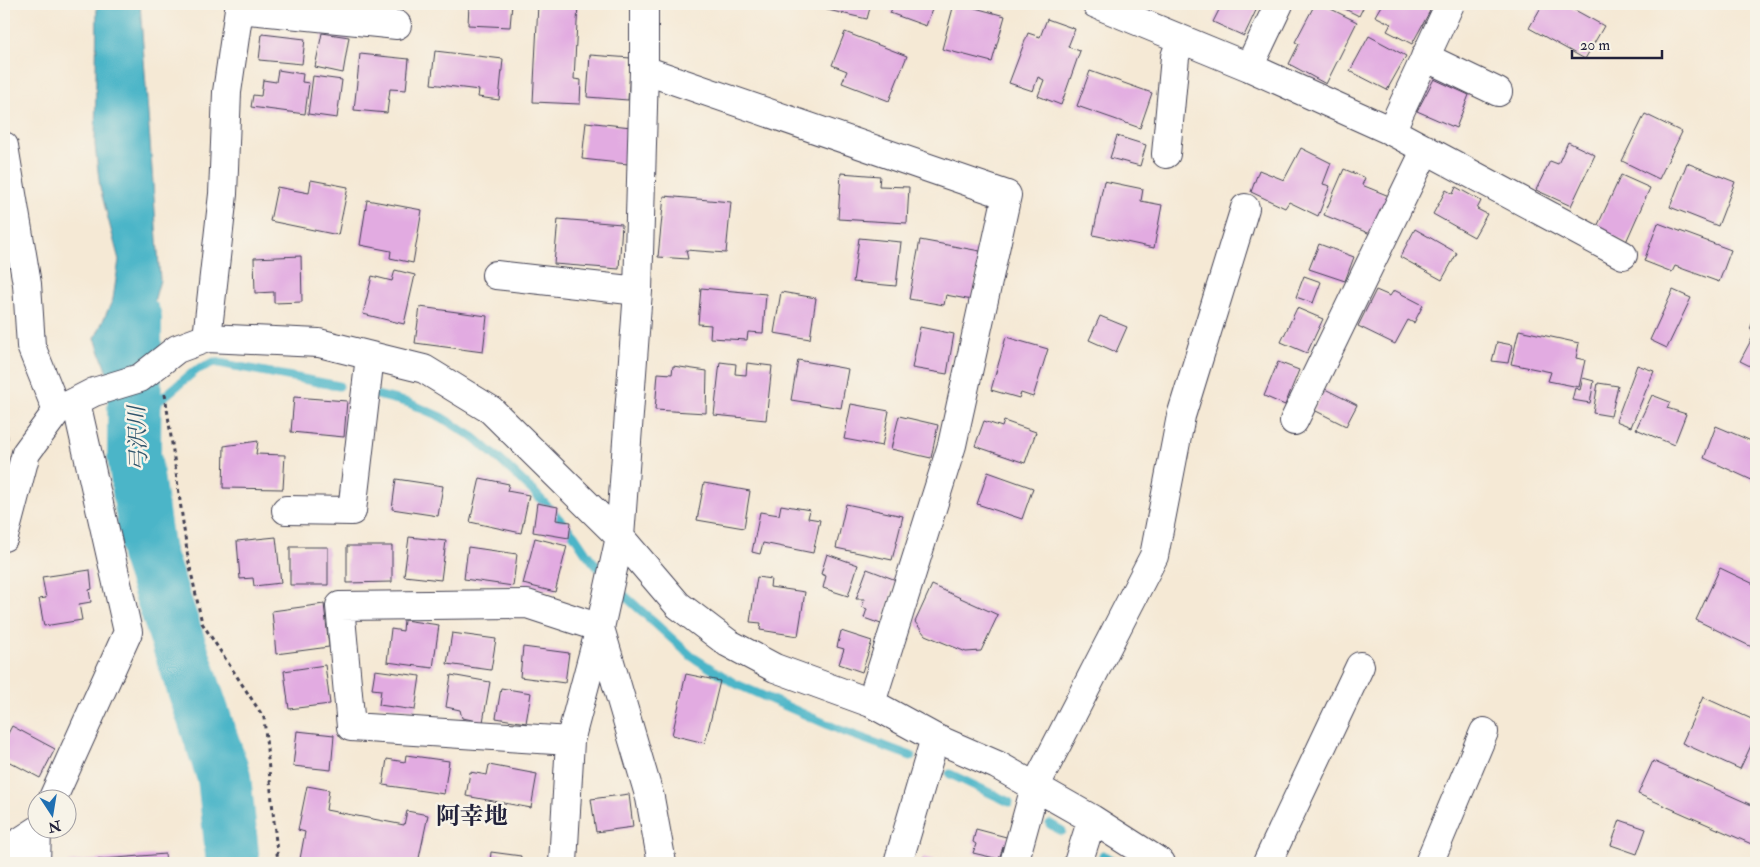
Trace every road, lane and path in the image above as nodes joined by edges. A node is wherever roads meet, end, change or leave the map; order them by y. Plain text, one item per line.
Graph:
1 (644, 4) edge
2 (1096, 4) edge
3 (1280, 4) edge
4 (1450, 4) edge
5 (240, 6) edge
6 (397, 25) dead end
7 (1181, 39) junction
8 (1425, 57) junction
9 (1249, 67) junction
10 (644, 70) junction
11 (1498, 92) dead end
12 (1391, 131) junction
13 (4, 146) edge
14 (1426, 149) junction
15 (1166, 154) dead end
16 (1244, 208) dead end
17 (1623, 255) dead end
18 (496, 275) dead end
19 (638, 291) junction
20 (207, 338) junction
21 (370, 356) junction
22 (76, 402) junction
23 (167, 409) dead end
24 (1294, 421) dead end
25 (15, 454) edge
26 (286, 510) dead end
27 (4, 537) edge
28 (620, 537) junction
29 (600, 628) junction
30 (1360, 666) dead end
31 (871, 703) junction
32 (1484, 732) dead end
33 (935, 738) junction
34 (570, 741) junction
35 (1035, 787) junction
36 (57, 790) edge
37 (1092, 819) junction
38 (28, 836) edge
39 (37, 840) edge
40 (4, 852) edge
41 (36, 863) edge
42 (278, 863) edge
43 (563, 863) edge
44 (662, 863) edge
45 (898, 863) edge
46 (1014, 863) edge
47 (1078, 863) edge
48 (1161, 863) edge
49 (1267, 863) edge
50 (1429, 863) edge

1 - 10 street
2 - 7 street
3 - 9 street
4 - 8 street
5 - 6 street
5 - 20 street
7 - 9 street
7 - 15 street
8 - 11 street
8 - 12 street
9 - 12 street
10 - 19 street
10 - 31 street
12 - 14 street
13 - 22 street
14 - 17 street
14 - 24 street
16 - 35 street
18 - 19 street
19 - 28 street
20 - 21 street
20 - 22 street
21 - 26 street
21 - 28 street
22 - 25 street
22 - 36 street
23 - 42 path
25 - 27 street
28 - 29 street
28 - 31 street
29 - 34 street
29 - 34 street
29 - 44 street
30 - 49 street
31 - 33 street
32 - 50 street
33 - 35 street
33 - 45 street
34 - 43 street
35 - 37 street
35 - 46 street
37 - 47 street
37 - 48 street
38 - 40 street
39 - 41 street

